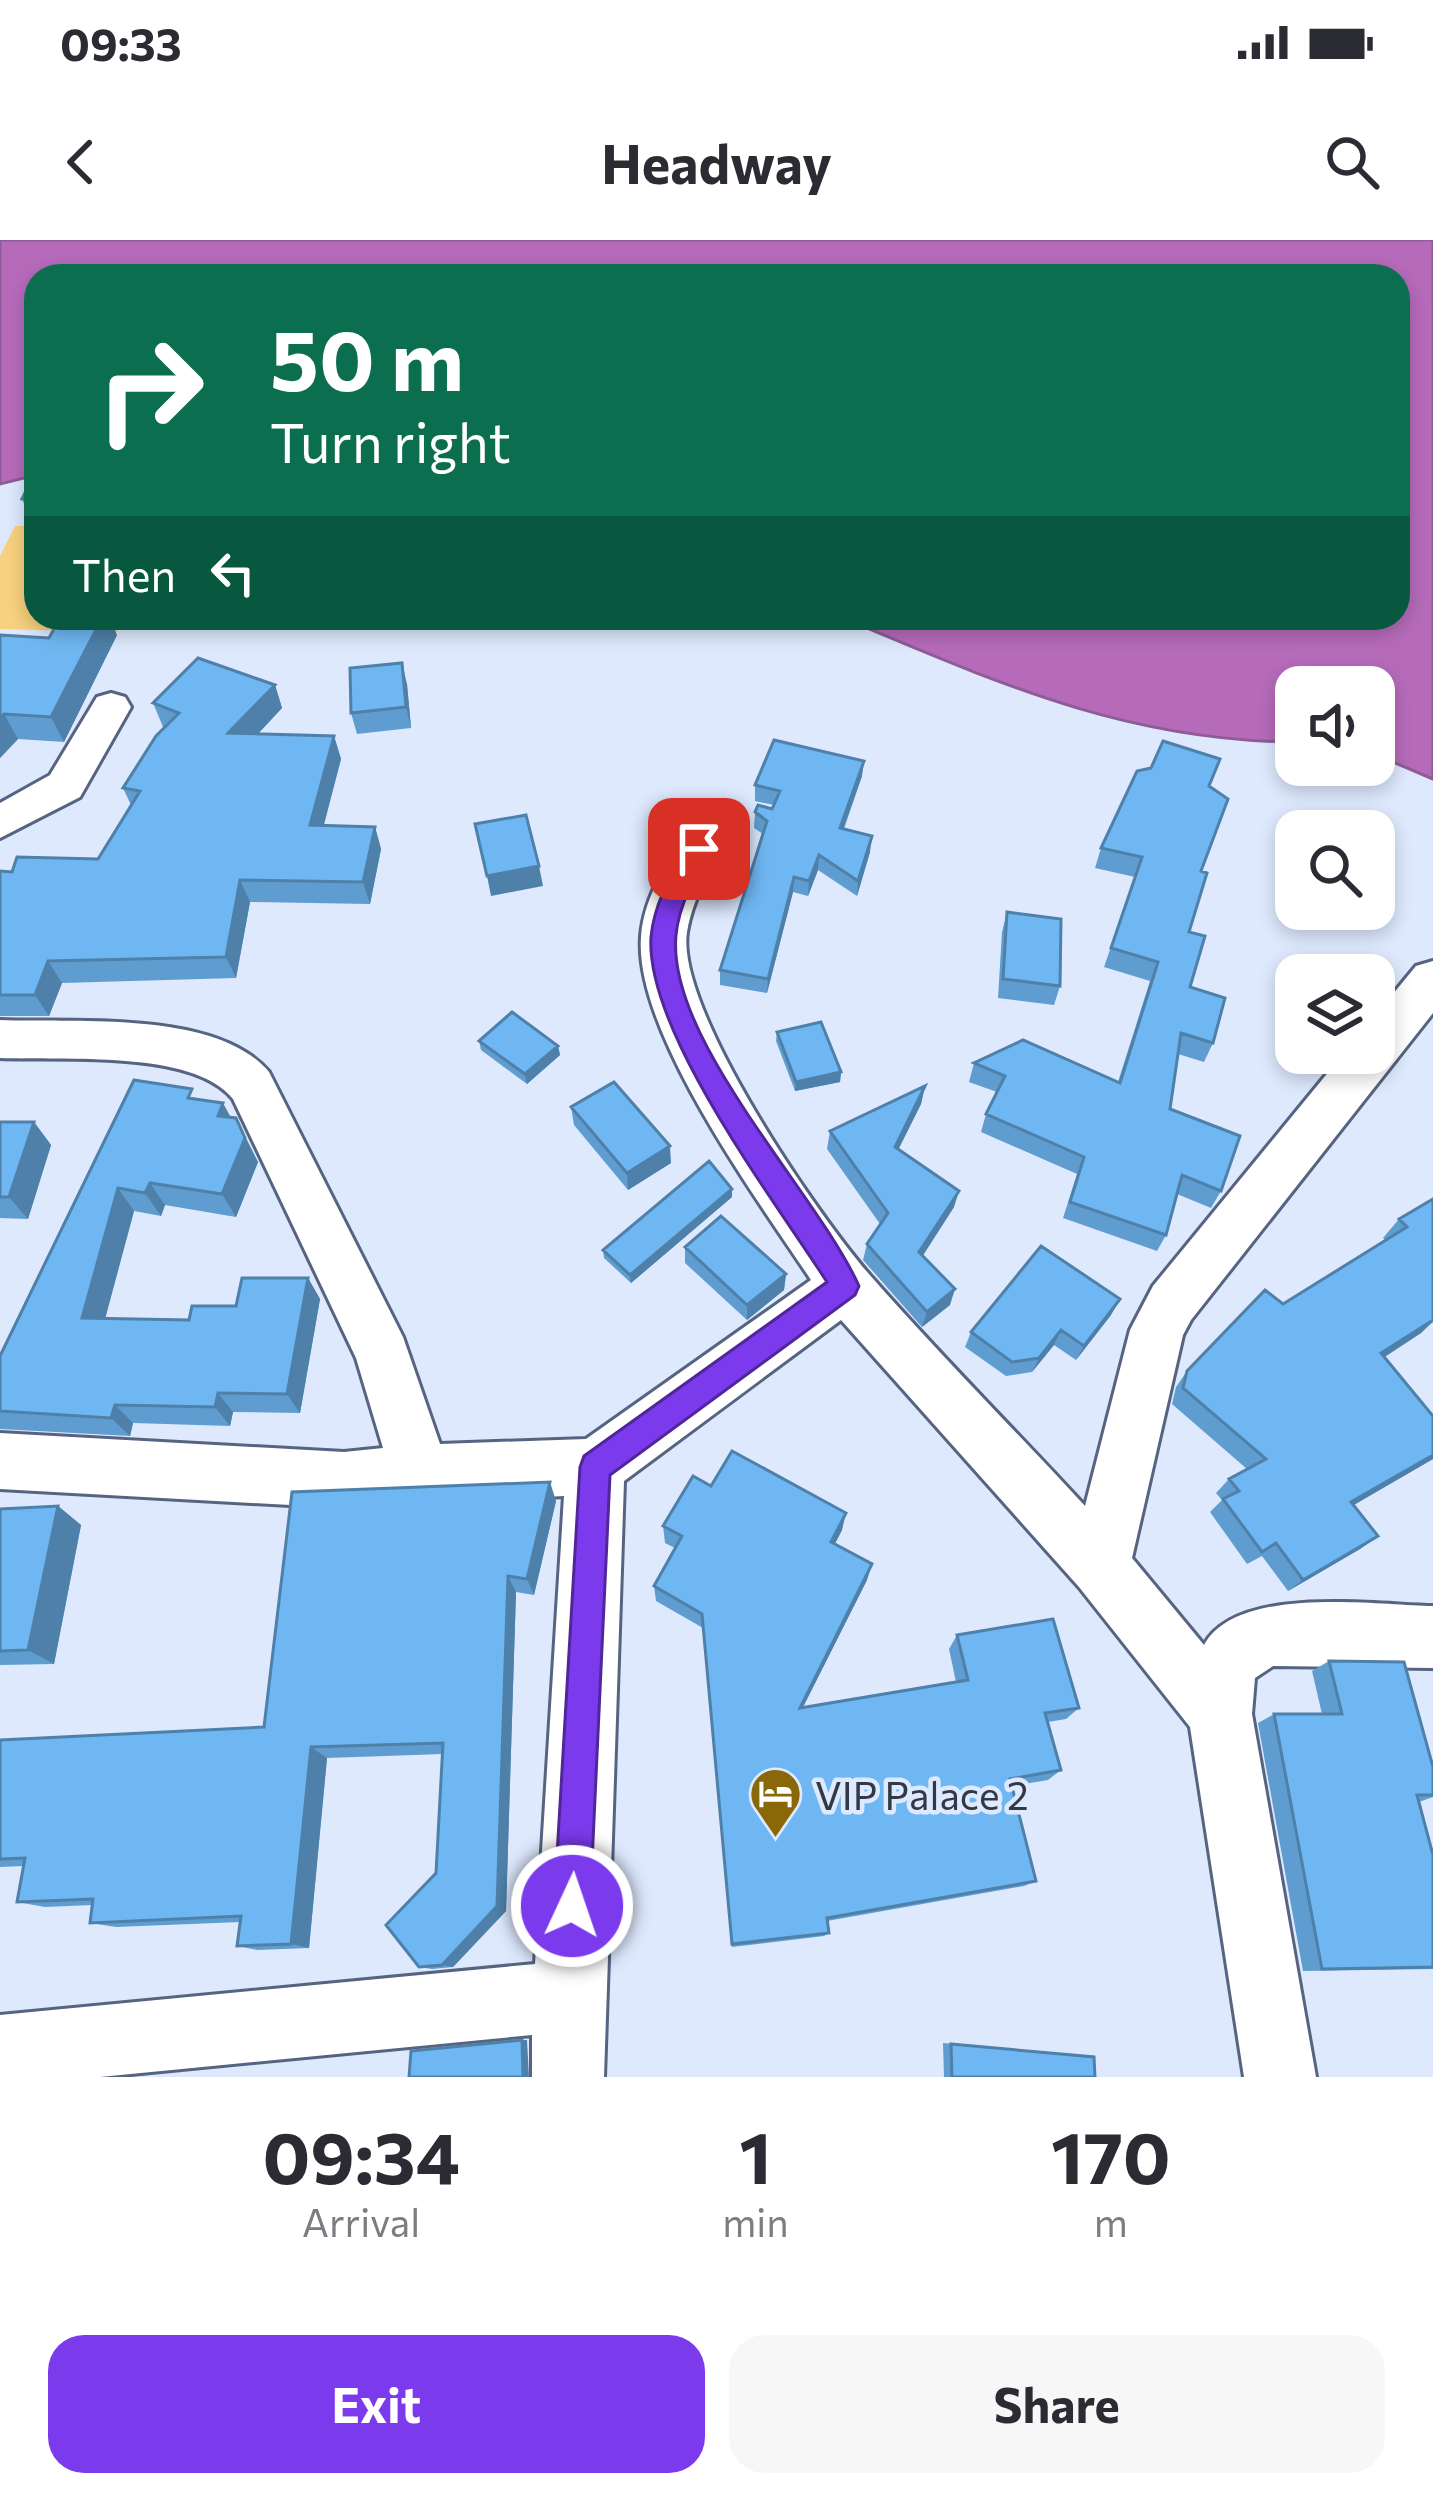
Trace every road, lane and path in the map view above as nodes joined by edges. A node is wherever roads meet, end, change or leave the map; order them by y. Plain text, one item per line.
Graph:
1 (111, 706) dead end
2 (0, 822) edge
3 (715, 825) dead end
4 (1433, 979) edge
5 (1395, 1027) edge
6 (0, 1039) edge
7 (1357, 1074) edge
8 (845, 1286) junction
9 (0, 1461) edge
10 (595, 1467) junction
11 (420, 1472) junction
12 (1100, 1566) junction
13 (1433, 1637) edge
14 (1220, 1714) junction
15 (568, 1996) junction
16 (0, 2051) edge
17 (568, 2077) edge
18 (1280, 2077) edge

1 - 2 street
3 - 8 street
4 - 5 street
6 - 11 street
7 - 12 street
8 - 10 street
8 - 12 street
9 - 11 street
10 - 11 street
10 - 15 street
12 - 14 street
13 - 14 street
14 - 18 street
15 - 16 street
15 - 17 street

